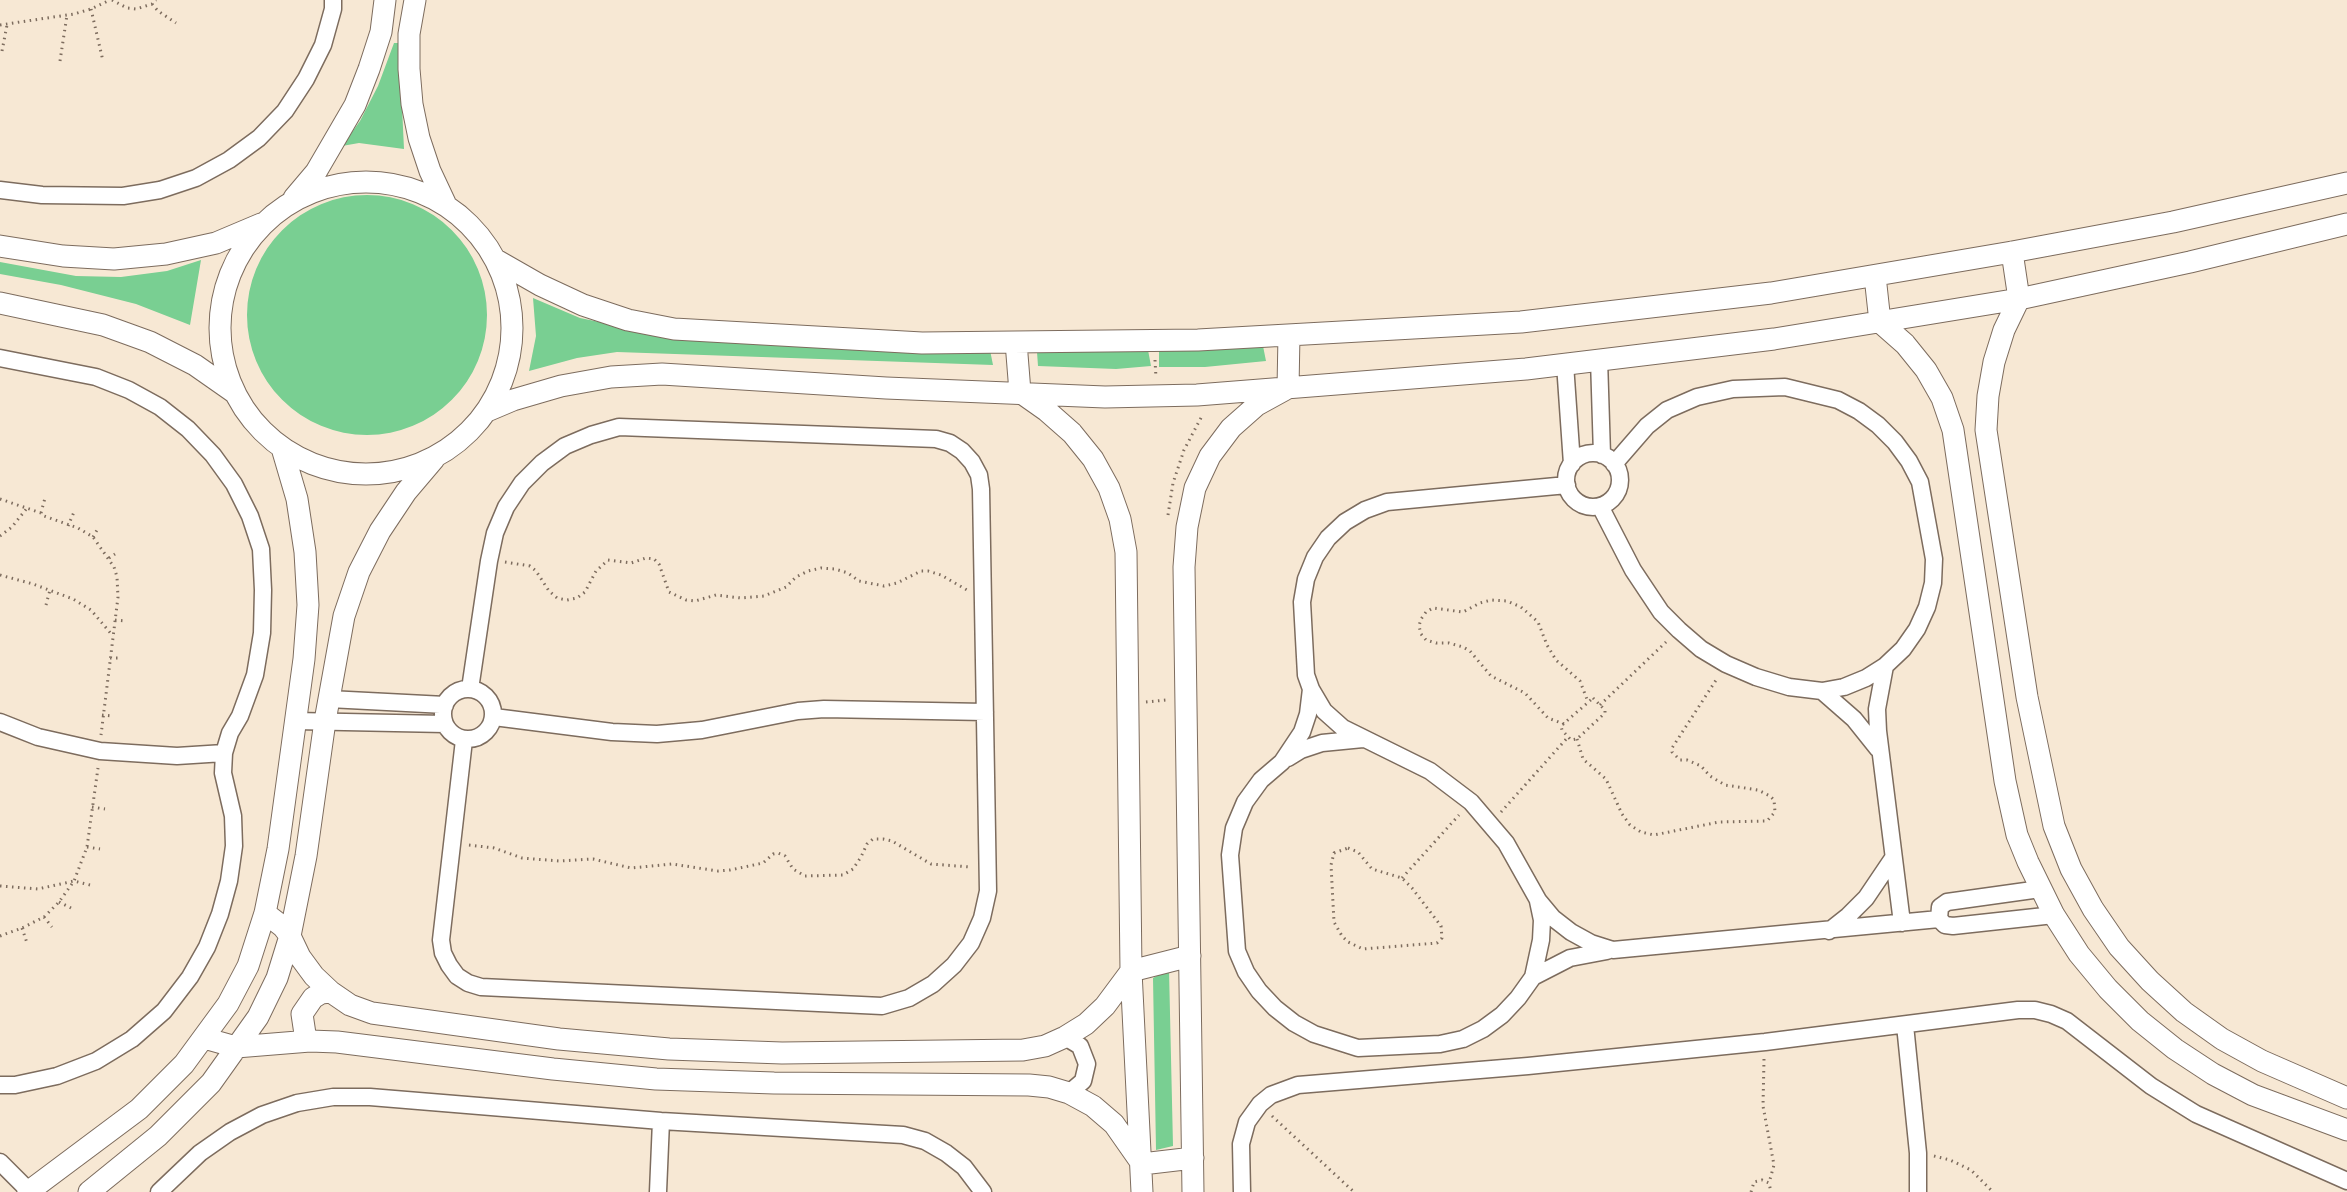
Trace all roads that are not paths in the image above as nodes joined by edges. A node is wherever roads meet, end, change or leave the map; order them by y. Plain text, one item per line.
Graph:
1 (333, 0) edge
2 (385, 0) edge
3 (415, 0) edge
4 (2347, 183) edge
5 (0, 190) edge
6 (291, 202) junction
7 (445, 203) junction
8 (264, 223) junction
9 (2347, 224) edge
10 (0, 246) edge
11 (2012, 252) junction
12 (498, 261) junction
13 (1875, 276) junction
14 (2019, 299) junction
15 (0, 303) edge
16 (1880, 322) junction
17 (1288, 335) junction
18 (1016, 342) junction
19 (0, 358) edge
20 (1599, 359) junction
21 (1565, 364) junction
22 (1287, 388) junction
23 (1020, 392) junction
24 (235, 393) junction
25 (487, 411) junction
26 (282, 448) junction
27 (436, 457) junction
28 (1608, 459) junction
29 (1572, 464) junction
30 (1567, 485) junction
31 (1600, 506) junction
32 (304, 659) junction
33 (336, 661) junction
34 (1885, 666) junction
35 (1311, 688) junction
36 (470, 689) junction
37 (1822, 691) junction
38 (329, 699) junction
39 (445, 705) junction
40 (986, 712) junction
41 (494, 717) junction
42 (295, 721) junction
43 (0, 722) edge
44 (325, 722) junction
45 (445, 724) junction
46 (1367, 739) junction
47 (464, 740) junction
48 (1881, 752) junction
49 (224, 753) junction
50 (1282, 762) junction
51 (1893, 858) junction
52 (2040, 889) junction
53 (1538, 900) junction
54 (265, 913) junction
55 (2054, 915) junction
56 (1940, 919) junction
57 (1902, 923) junction
58 (1829, 931) junction
59 (290, 936) junction
60 (1613, 950) junction
61 (1190, 956) junction
62 (1131, 971) junction
63 (1533, 977) junction
64 (331, 992) junction
65 (1905, 1025) junction
66 (1065, 1037) junction
67 (204, 1038) junction
68 (310, 1041) junction
69 (236, 1047) junction
70 (0, 1085) edge
71 (1069, 1093) junction
72 (2347, 1098) edge
73 (661, 1121) junction
74 (2347, 1130) edge
75 (1193, 1158) junction
76 (0, 1162) edge
77 (1142, 1164) junction
78 (2347, 1181) edge
79 (29, 1192) edge
80 (89, 1192) edge
81 (159, 1192) edge
82 (658, 1192) edge
83 (983, 1192) edge
84 (1142, 1192) edge
85 (1193, 1192) edge
86 (1242, 1192) edge
87 (1918, 1192) edge

1 - 5 street
2 - 6 street
3 - 7 street
4 - 11 street
6 - 7 street
6 - 8 street
7 - 12 street
8 - 10 street
8 - 24 street
9 - 14 street
11 - 13 street
11 - 14 street
12 - 18 street
12 - 25 street
13 - 16 street
13 - 17 street
14 - 16 street
14 - 72 street
15 - 24 street
16 - 20 street
16 - 52 street
17 - 18 street
17 - 22 street
18 - 23 street
19 - 49 street
20 - 21 street
20 - 28 street
21 - 22 street
21 - 29 street
22 - 23 street
22 - 61 street
23 - 25 street
23 - 62 street
24 - 26 street
25 - 27 street
26 - 27 street
26 - 32 street
27 - 33 street
28 - 29 street
28 - 31 street
28 - 34 street
29 - 30 street
30 - 31 street
30 - 35 street
31 - 37 street
32 - 33 street
32 - 42 street
33 - 38 street
34 - 37 street
34 - 48 street
35 - 46 street
35 - 50 street
36 - 39 street
36 - 40 street
36 - 41 street
37 - 48 street
38 - 39 street
38 - 44 street
39 - 45 street
40 - 41 street
40 - 47 street
41 - 47 street
42 - 44 street
42 - 54 street
43 - 49 street
44 - 45 street
44 - 59 street
45 - 47 street
46 - 50 street
46 - 53 street
48 - 51 street
49 - 70 street
50 - 63 street
51 - 57 street
51 - 58 street
52 - 55 street
52 - 56 street
53 - 60 street
53 - 63 street
54 - 59 street
54 - 67 street
55 - 56 street
55 - 74 street
56 - 57 street
57 - 58 street
58 - 60 street
59 - 64 street
59 - 69 street
60 - 63 street
61 - 62 street
61 - 75 street
62 - 66 street
62 - 77 street
64 - 66 street
64 - 68 street
65 - 78 street
65 - 86 street
65 - 87 street
66 - 71 street
67 - 69 street
67 - 79 street
68 - 69 street
68 - 71 street
69 - 80 street
71 - 77 street
73 - 81 street
73 - 82 street
73 - 83 street
75 - 77 street
75 - 85 street
76 - 79 street
77 - 84 street

